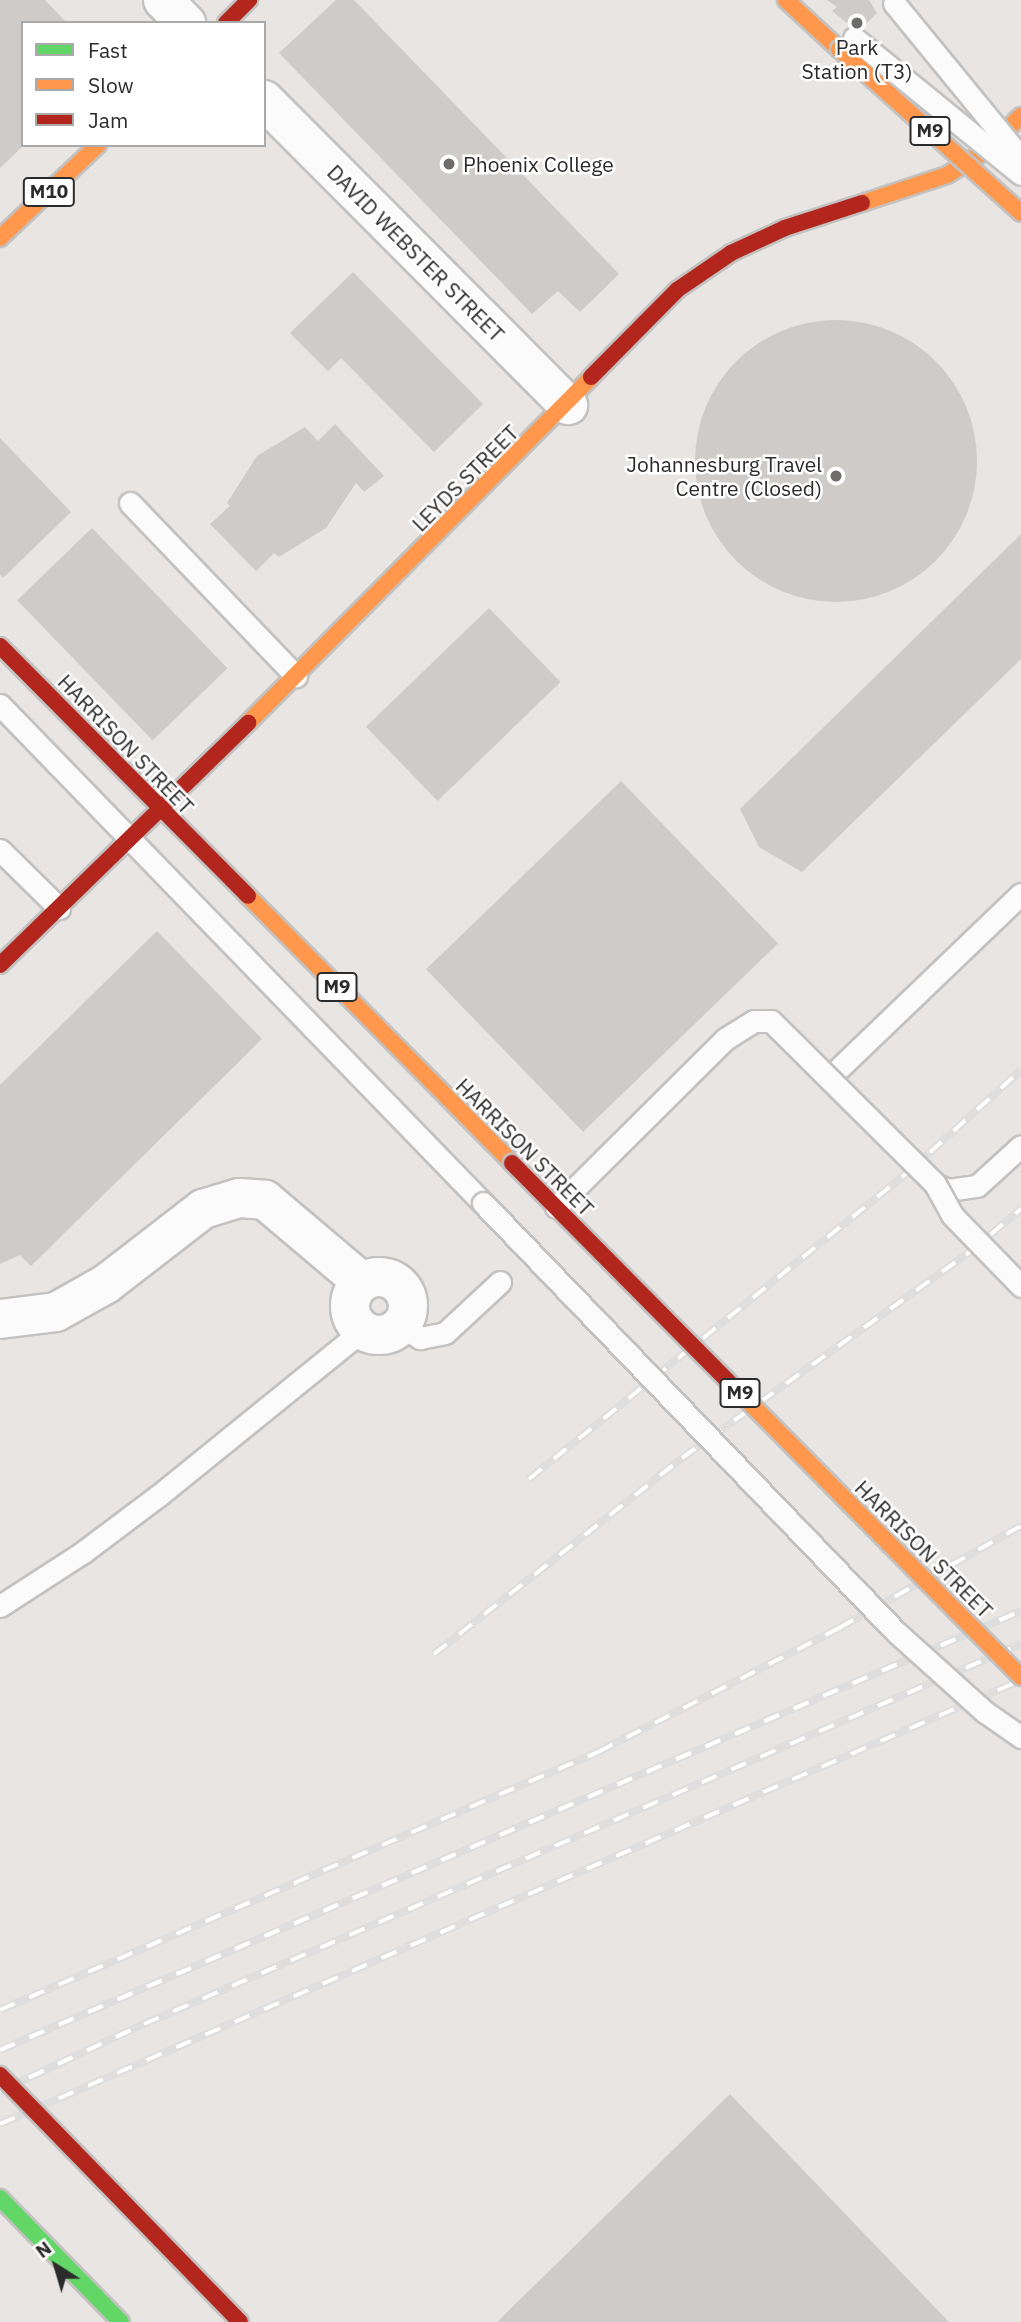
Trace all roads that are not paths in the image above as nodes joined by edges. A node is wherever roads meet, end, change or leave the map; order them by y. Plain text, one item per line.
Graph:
1 (163, 0) edge
2 (249, 0) edge
3 (786, 0) edge
4 (812, 0) edge
5 (893, 1) edge
6 (184, 21) edge
7 (228, 21) edge
8 (846, 43) junction
9 (266, 102) edge
10 (1021, 116) edge
11 (96, 147) edge
12 (1021, 158) edge
13 (1021, 174) edge
14 (1021, 213) edge
15 (0, 238) edge
16 (568, 405) junction
17 (130, 503) dead end
18 (0, 646) edge
19 (296, 676) junction
20 (0, 705) edge
21 (161, 811) junction
22 (130, 841) junction
23 (0, 850) edge
24 (1021, 894) edge
25 (59, 908) junction
26 (0, 965) edge
27 (831, 1076) junction
28 (1021, 1146) edge
29 (935, 1184) junction
30 (556, 1207) junction
31 (362, 1282) junction
32 (500, 1282) dead end
33 (1021, 1286) edge
34 (0, 1319) edge
35 (402, 1326) junction
36 (362, 1331) junction
37 (0, 1606) edge
38 (1021, 1677) edge
39 (1021, 1737) edge
40 (0, 2075) edge
41 (0, 2198) edge
42 (121, 2322) edge
43 (240, 2322) edge

1 - 6 street
2 - 7 main road
3 - 8 main road, M9
4 - 8 lane
5 - 12 lane, bridge
8 - 13 lane, bridge
8 - 14 main road, M9, bridge
9 - 16 street, DAVID WEBSTER STREET
10 - 16 main road, LEYDS STREET
11 - 15 main road, M10
16 - 19 main road, LEYDS STREET
17 - 19 lane
18 - 21 main road, HARRISON STREET / M9
19 - 21 main road, LEYDS STREET
20 - 22 lane
21 - 22 main road, LEYDS STREET
21 - 30 main road, HARRISON STREET / M9, bridge
22 - 25 main road, LEYDS STREET
22 - 39 lane, bridge
23 - 25 lane
24 - 27 lane
25 - 26 main road, LEYDS STREET
27 - 29 lane, bridge
27 - 30 lane, bridge
28 - 29 lane
29 - 33 lane, bridge
30 - 38 main road, HARRISON STREET / M9, bridge
31 - 34 street
31 - 35 street
31 - 36 street
32 - 35 lane
35 - 36 street
36 - 37 lane
40 - 43 main road, bridge
41 - 42 main road

